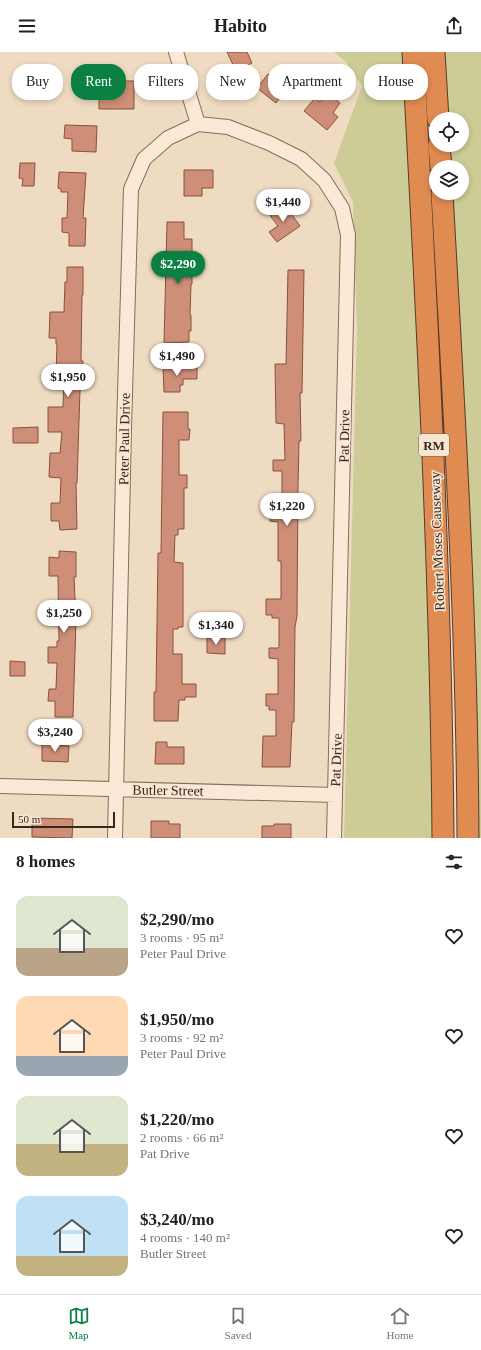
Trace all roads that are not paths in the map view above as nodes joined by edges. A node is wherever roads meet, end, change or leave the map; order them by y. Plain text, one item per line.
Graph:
1 (176, 52) edge
2 (413, 52) edge
3 (434, 52) edge
4 (438, 112) edge
5 (198, 124) junction
6 (442, 200) edge
7 (0, 786) edge
8 (116, 789) junction
9 (335, 795) junction
10 (115, 838) edge
11 (334, 838) edge
12 (443, 838) edge
13 (468, 838) edge

1 - 5 street
2 - 12 highway, Robert Moses Causeway / RM
3 - 4 highway
5 - 8 street, Peter Paul Drive
5 - 9 street, Pat Drive
6 - 13 highway, Robert Moses Causeway / RM
7 - 8 street, Butler Street
8 - 9 street, Butler Street
8 - 10 street, Peter Paul Drive
9 - 11 street, Pat Drive

